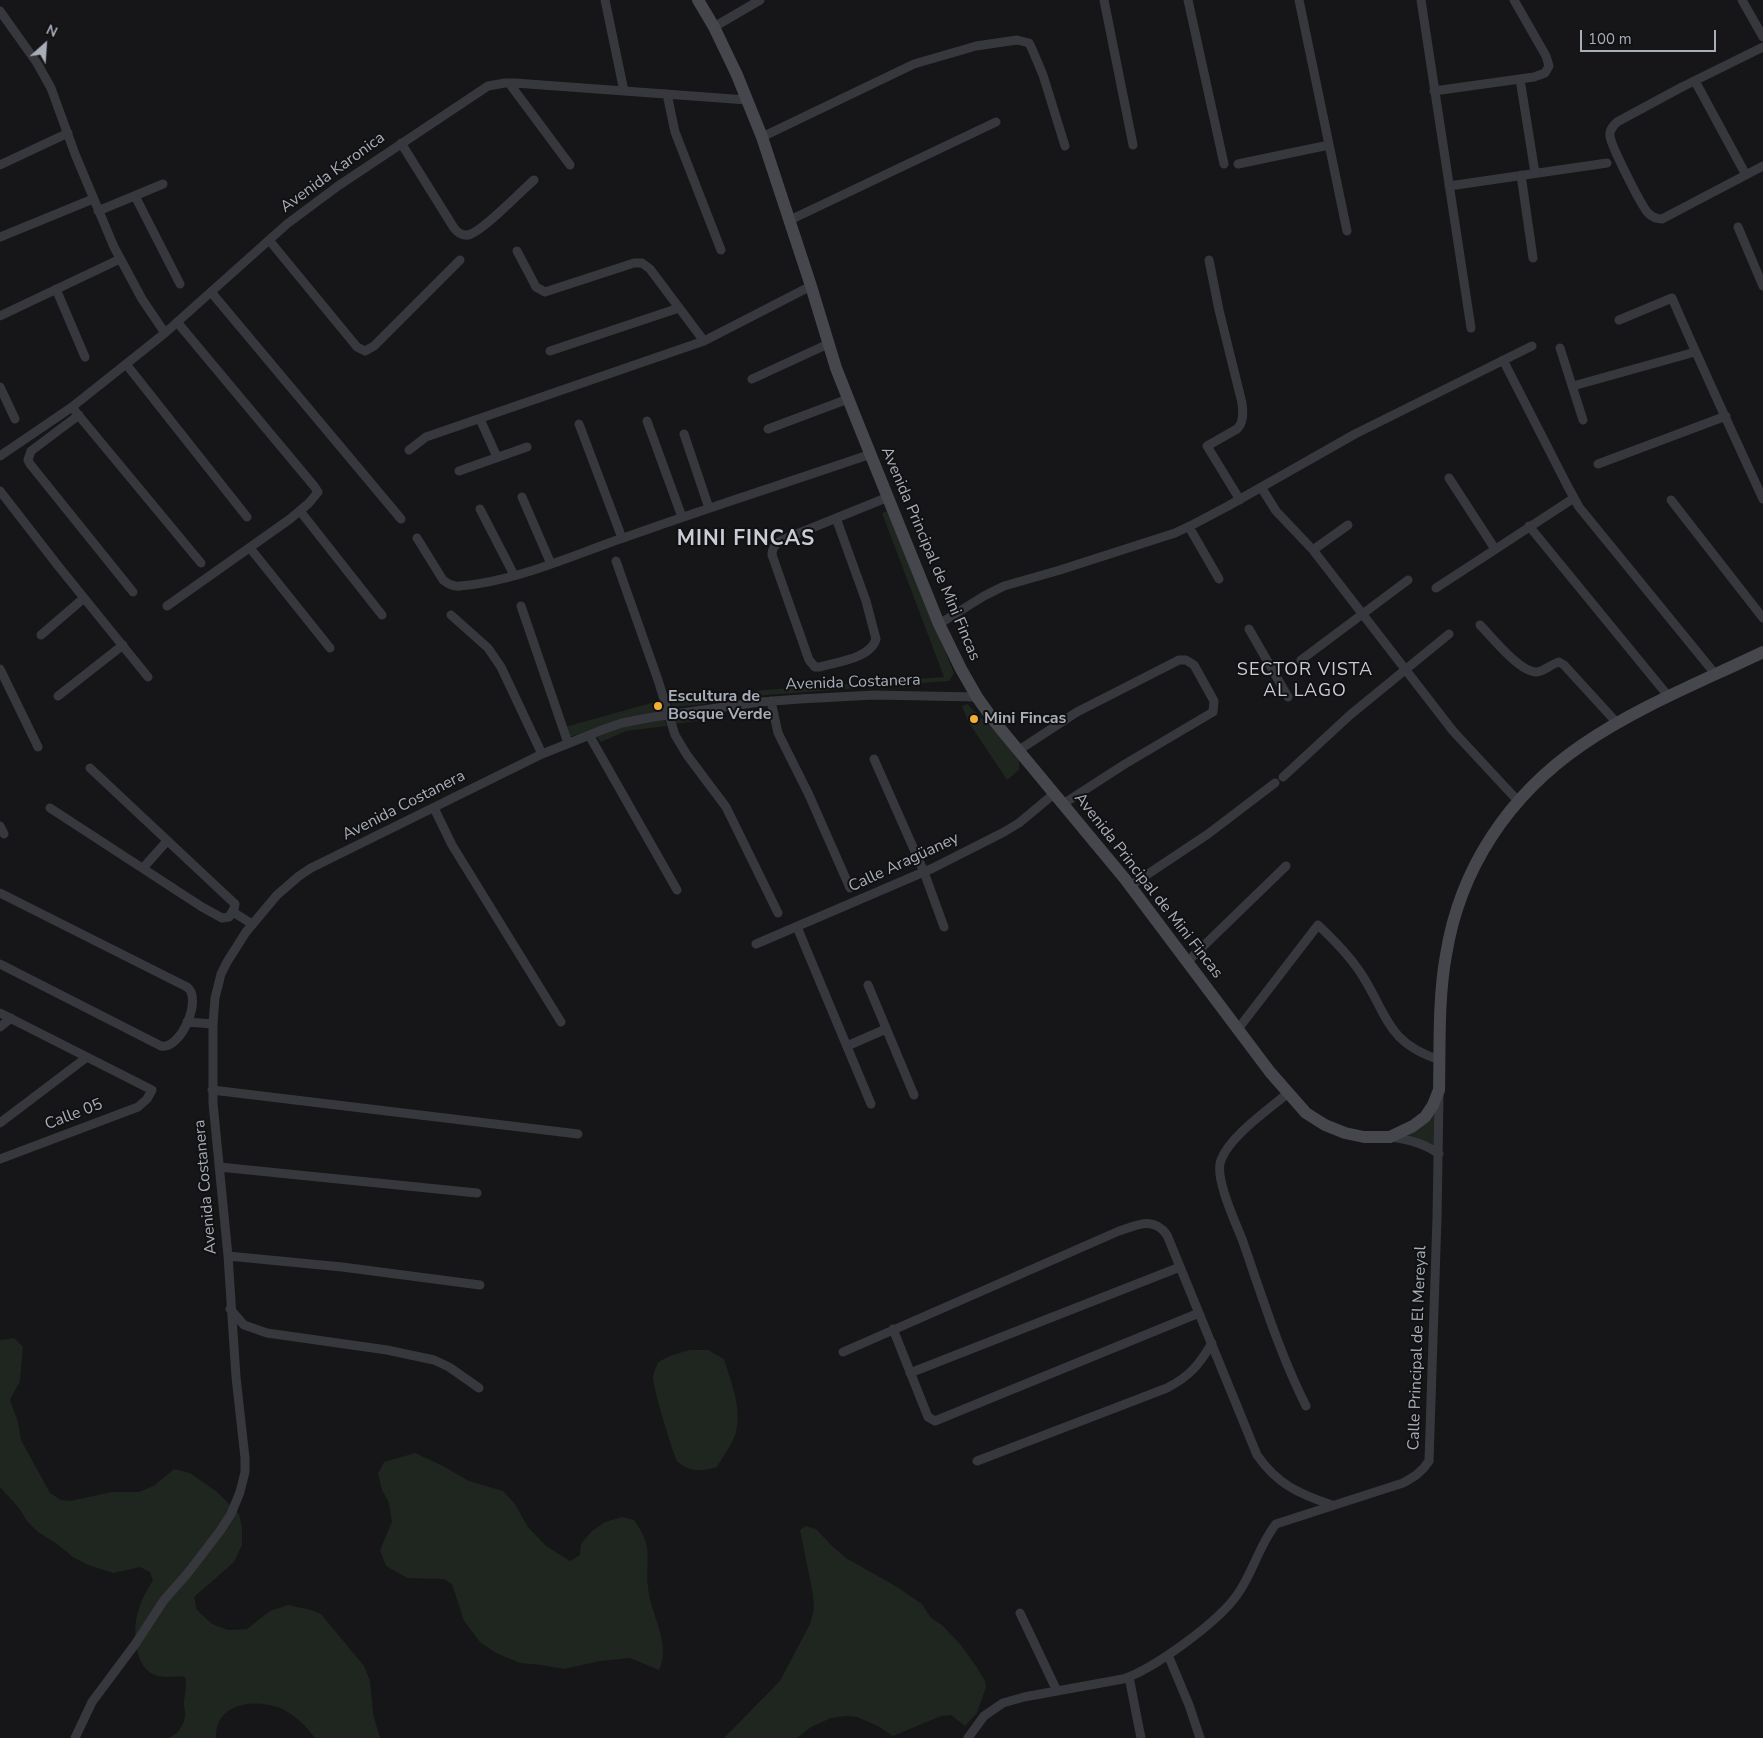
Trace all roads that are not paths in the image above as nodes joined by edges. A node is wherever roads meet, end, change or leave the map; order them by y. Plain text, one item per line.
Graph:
1 (605, 0) edge
2 (698, 0) edge
3 (760, 0) edge
4 (1104, 0) edge
5 (1188, 0) edge
6 (1299, 0) edge
7 (1421, 0) edge
8 (1514, 0) edge
9 (1742, 0) edge
10 (0, 11) edge
11 (714, 27) junction
12 (1763, 36) edge
13 (1763, 47) edge
14 (1520, 79) junction
15 (1695, 80) junction
16 (509, 83) junction
17 (624, 91) junction
18 (1434, 91) junction
19 (667, 94) junction
20 (747, 100) junction
21 (996, 122) dead end
22 (68, 134) junction
23 (762, 137) junction
24 (401, 143) junction
25 (1329, 145) junction
26 (1065, 146) dead end
27 (1133, 146) dead end
28 (1607, 163) dead end
29 (1224, 164) dead end
30 (1238, 164) dead end
31 (0, 165) edge
32 (570, 165) dead end
33 (1763, 166) edge
34 (1535, 173) junction
35 (1746, 175) junction
36 (1521, 176) junction
37 (534, 180) dead end
38 (163, 184) dead end
39 (1449, 186) junction
40 (135, 196) junction
41 (93, 199) junction
42 (98, 211) junction
43 (790, 220) junction
44 (1738, 227) dead end
45 (1346, 231) dead end
46 (0, 237) edge
47 (269, 240) junction
48 (721, 250) dead end
49 (517, 251) dead end
50 (1534, 258) dead end
51 (120, 259) junction
52 (460, 260) dead end
53 (1209, 260) dead end
54 (180, 284) dead end
55 (811, 286) junction
56 (1763, 286) edge
57 (56, 290) junction
58 (211, 292) junction
59 (680, 308) junction
60 (0, 316) edge
61 (1619, 320) dead end
62 (177, 322) junction
63 (1471, 328) dead end
64 (165, 333) junction
65 (704, 341) junction
66 (828, 344) junction
67 (1532, 346) dead end
68 (1560, 348) dead end
69 (550, 351) dead end
70 (1695, 352) junction
71 (85, 357) dead end
72 (1504, 360) junction
73 (126, 364) junction
74 (752, 379) dead end
75 (1574, 386) junction
76 (0, 387) edge
77 (848, 399) junction
78 (72, 406) junction
79 (78, 415) junction
80 (1726, 416) junction
81 (15, 419) dead end
82 (480, 419) junction
83 (1583, 420) dead end
84 (647, 421) dead end
85 (579, 424) dead end
86 (768, 429) dead end
87 (684, 434) dead end
88 (527, 446) dead end
89 (409, 450) dead end
90 (870, 454) junction
91 (0, 456) edge
92 (497, 457) junction
93 (1598, 464) dead end
94 (459, 471) dead end
95 (1449, 478) dead end
96 (1760, 486) edge
97 (1261, 487) junction
98 (0, 491) edge
99 (522, 497) dead end
100 (888, 497) junction
101 (1574, 498) junction
102 (1763, 499) edge
103 (1240, 500) junction
104 (1671, 500) dead end
105 (709, 508) junction
106 (480, 509) dead end
107 (300, 511) junction
108 (247, 517) dead end
109 (682, 517) junction
110 (836, 518) junction
111 (400, 519) dead end
112 (1348, 526) dead end
113 (1529, 526) junction
114 (1189, 527) junction
115 (417, 538) dead end
116 (622, 538) junction
117 (250, 548) junction
118 (1495, 549) junction
119 (1313, 550) junction
120 (616, 562) dead end
121 (201, 563) dead end
122 (551, 564) junction
123 (514, 575) junction
124 (1219, 579) dead end
125 (1408, 580) dead end
126 (1436, 588) dead end
127 (134, 592) dead end
128 (84, 598) junction
129 (167, 606) dead end
130 (521, 606) dead end
131 (1363, 614) junction
132 (382, 615) dead end
133 (450, 615) dead end
134 (1763, 618) edge
135 (940, 624) junction
136 (1480, 625) dead end
137 (1248, 629) dead end
138 (41, 634) dead end
139 (1449, 634) dead end
140 (123, 645) junction
141 (330, 648) dead end
142 (1763, 652) edge
143 (1301, 660) dead end
144 (0, 668) edge
145 (1405, 670) junction
146 (1716, 675) junction
147 (148, 677) dead end
148 (58, 696) dead end
149 (977, 697) junction
150 (1288, 697) dead end
151 (1669, 697) junction
152 (771, 701) junction
153 (669, 714) junction
154 (1618, 724) junction
155 (590, 735) junction
156 (568, 743) junction
157 (38, 747) dead end
158 (1019, 750) junction
159 (542, 754) junction
160 (874, 759) dead end
161 (90, 768) dead end
162 (1283, 776) dead end
163 (1275, 783) dead end
164 (1055, 793) junction
165 (1518, 801) junction
166 (1063, 804) junction
167 (50, 808) dead end
168 (434, 808) junction
169 (0, 826) edge
170 (4, 834) dead end
171 (167, 841) junction
172 (1286, 866) dead end
173 (143, 868) junction
174 (924, 872) junction
175 (1130, 886) junction
176 (850, 888) dead end
177 (677, 890) dead end
178 (0, 893) edge
179 (233, 912) junction
180 (778, 913) dead end
181 (252, 924) junction
182 (797, 927) junction
183 (944, 927) dead end
184 (756, 944) dead end
185 (1188, 961) junction
186 (0, 964) edge
187 (868, 985) dead end
188 (0, 1013) edge
189 (11, 1018) junction
190 (187, 1022) junction
191 (561, 1022) dead end
192 (213, 1024) junction
193 (0, 1027) edge
194 (886, 1029) junction
195 (1238, 1029) junction
196 (847, 1046) junction
197 (86, 1057) junction
198 (1440, 1060) junction
199 (212, 1090) junction
200 (1439, 1090) junction
201 (1288, 1094) junction
202 (914, 1095) dead end
203 (871, 1104) dead end
204 (0, 1123) edge
205 (578, 1134) dead end
206 (1390, 1137) junction
207 (1438, 1154) junction
208 (0, 1159) edge
209 (219, 1167) junction
210 (477, 1192) dead end
211 (228, 1256) junction
212 (1180, 1267) junction
213 (480, 1285) dead end
214 (230, 1310) junction
215 (1200, 1313) junction
216 (893, 1329) junction
217 (1212, 1342) junction
218 (843, 1352) dead end
219 (910, 1373) junction
220 (479, 1388) dead end
221 (1306, 1406) dead end
222 (977, 1461) dead end
223 (1332, 1506) junction
224 (1020, 1613) dead end
225 (1168, 1655) junction
226 (1129, 1677) junction
227 (1057, 1691) junction
228 (75, 1738) edge
229 (968, 1738) edge
230 (1141, 1738) edge
231 (1200, 1738) edge

1 - 17 street
2 - 11 street, Avenida Principal de Mini Fincas
3 - 11 street
4 - 27 street
5 - 29 street
6 - 25 street
7 - 18 street
8 - 14 street
9 - 12 street
10 - 22 street
11 - 20 street, Avenida Principal de Mini Fincas
13 - 15 street
14 - 18 street
14 - 34 street
15 - 35 street
15 - 35 street
16 - 17 street, Avenida Karonica
16 - 24 street, Avenida Karonica
16 - 32 street
17 - 19 street, Avenida Karonica
18 - 39 street
19 - 20 street, Avenida Karonica
19 - 48 street
20 - 23 street, Avenida Principal de Mini Fincas
21 - 43 street
22 - 31 street
22 - 41 street
23 - 26 street
23 - 43 street, Avenida Principal de Mini Fincas
24 - 37 street
24 - 47 street, Avenida Karonica
25 - 30 street
25 - 45 street
28 - 34 street
33 - 35 street
34 - 36 street
36 - 39 street
36 - 50 street
38 - 40 street
39 - 63 street
40 - 42 street
40 - 54 street
41 - 42 street
41 - 46 street
42 - 51 street
43 - 55 street, Avenida Principal de Mini Fincas
44 - 56 street
47 - 52 street
47 - 58 street, Avenida Karonica
49 - 59 street
51 - 57 street
51 - 64 street
53 - 103 street
55 - 65 street
55 - 66 street, Avenida Principal de Mini Fincas
57 - 60 street
57 - 71 street
58 - 62 street, Avenida Karonica
58 - 111 street
59 - 65 street
59 - 69 street
61 - 70 street
62 - 64 street, Avenida Karonica
62 - 107 street
64 - 73 street, Avenida Karonica
65 - 82 street
66 - 74 street
66 - 77 street, Avenida Principal de Mini Fincas
67 - 72 street
68 - 75 street
70 - 75 street
70 - 80 street
72 - 97 street
72 - 101 street
73 - 78 street, Avenida Karonica
73 - 108 street
75 - 83 street
76 - 81 street
77 - 86 street
77 - 90 street, Avenida Principal de Mini Fincas
78 - 79 street
78 - 91 street, Avenida Karonica
79 - 121 street
79 - 127 street
80 - 93 street
80 - 96 street
82 - 89 street
82 - 92 street
84 - 109 street
85 - 116 street
87 - 105 street
88 - 92 street
90 - 100 street, Avenida Principal de Mini Fincas
90 - 105 street
92 - 94 street
95 - 118 street
96 - 102 street
97 - 103 street
97 - 119 street
98 - 128 street
99 - 122 street
100 - 110 street
100 - 135 street, Avenida Principal de Mini Fincas
101 - 113 street
101 - 146 street
103 - 114 street
104 - 134 street
105 - 109 street
106 - 123 street
107 - 117 street
107 - 132 street
109 - 116 street
110 - 110 street
112 - 119 street
113 - 118 street
113 - 151 street
114 - 124 street
114 - 135 street
115 - 123 street
116 - 122 street
117 - 129 street
117 - 141 street
118 - 126 street
119 - 131 street
120 - 153 street
122 - 123 street
125 - 131 street
128 - 138 street
128 - 140 street
130 - 156 street
131 - 143 street
131 - 145 street
133 - 159 street
135 - 149 street, Avenida Principal de Mini Fincas
136 - 154 street
137 - 150 street
139 - 145 street
140 - 147 street
140 - 148 street
142 - 146 street
144 - 157 street
145 - 162 street
145 - 165 street
146 - 151 street
149 - 152 street, Avenida Costanera
149 - 158 street, Avenida Principal de Mini Fincas
151 - 154 street
152 - 153 street, Avenida Costanera
152 - 176 street
153 - 155 street, Avenida Costanera
153 - 180 street
154 - 165 street
155 - 156 street, Avenida Costanera
155 - 177 street
156 - 159 street, Avenida Costanera
158 - 164 street, Avenida Principal de Mini Fincas
158 - 166 street
159 - 168 street, Avenida Costanera
160 - 174 street
161 - 171 street
163 - 175 street
164 - 166 street, Avenida Principal de Mini Fincas
164 - 174 street, Calle Aragüaney
165 - 198 street
166 - 175 street, Avenida Principal de Mini Fincas
167 - 173 street
168 - 181 street, Avenida Costanera
168 - 191 street
169 - 170 street
171 - 173 street
171 - 179 street
172 - 185 street
173 - 179 street
174 - 182 street, Calle Aragüaney
174 - 183 street
175 - 185 street, Avenida Principal de Mini Fincas
178 - 190 street
179 - 181 street
181 - 192 street, Avenida Costanera
182 - 184 street, Calle Aragüaney
182 - 196 street
185 - 195 street, Avenida Principal de Mini Fincas
186 - 190 street
187 - 194 street
188 - 189 street
189 - 193 street
189 - 197 street
190 - 192 street
192 - 199 street, Avenida Costanera
194 - 196 street
194 - 202 street
195 - 198 street
195 - 201 street, Avenida Principal de Mini Fincas
196 - 203 street
197 - 204 street
197 - 208 street, Calle 05
198 - 200 street
199 - 205 street
199 - 209 street, Avenida Costanera
200 - 206 street, Avenida Principal de Mini Fincas
200 - 207 street, Calle Principal de El Mereyal
201 - 206 street, Avenida Principal de Mini Fincas
201 - 221 street
206 - 207 street
207 - 223 street, Calle Principal de El Mereyal
209 - 210 street
209 - 211 street, Avenida Costanera
211 - 213 street
211 - 214 street, Avenida Costanera
212 - 215 street
212 - 216 street
212 - 219 street
214 - 220 street
214 - 228 street, Avenida Costanera
215 - 217 street
215 - 219 street
216 - 218 street
216 - 219 street
217 - 222 street
217 - 223 street
223 - 225 street, Calle Principal de El Mereyal
224 - 227 street
225 - 226 street, Calle Principal de El Mereyal
225 - 231 street
226 - 227 street, Calle Principal de El Mereyal
226 - 230 street
227 - 229 street, Calle Principal de El Mereyal

